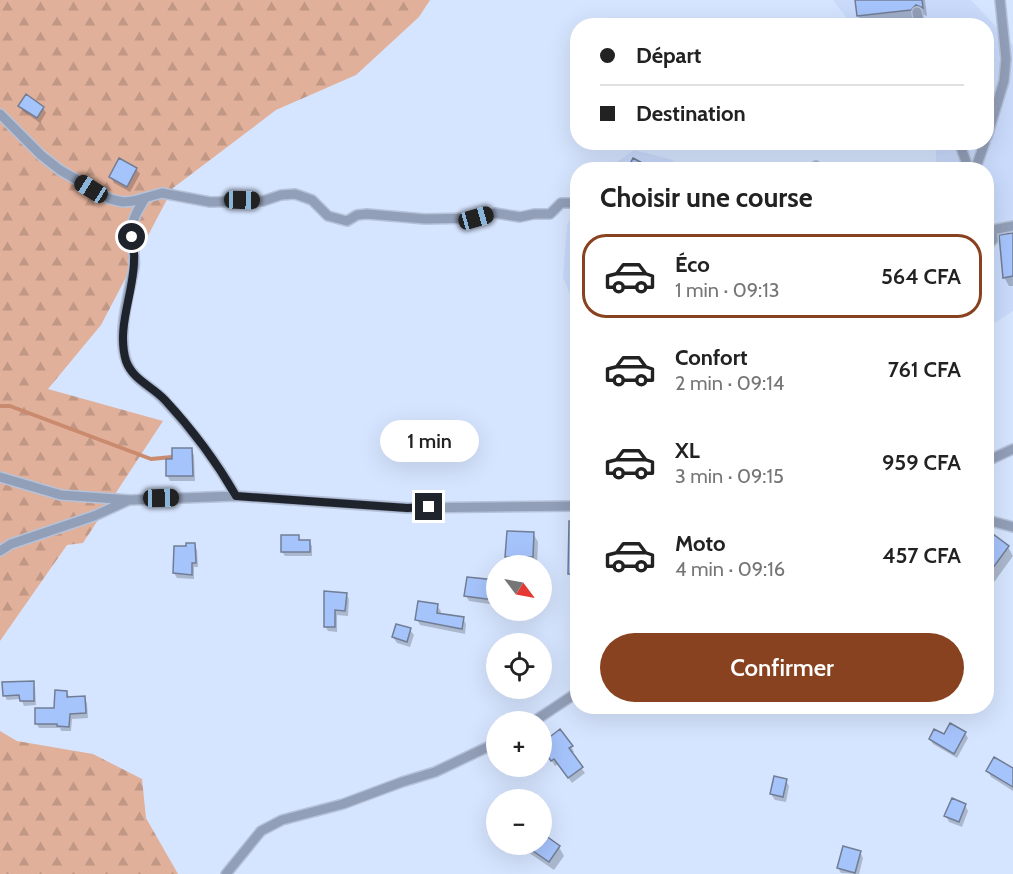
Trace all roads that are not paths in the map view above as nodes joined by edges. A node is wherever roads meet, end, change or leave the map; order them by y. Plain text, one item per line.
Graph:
1 (1000, 0) edge
2 (917, 12) dead end
3 (918, 18) edge
4 (0, 114) edge
5 (994, 114) edge
6 (145, 198) junction
7 (570, 203) edge
8 (1013, 226) edge
9 (994, 228) edge
10 (1013, 449) edge
11 (994, 458) edge
12 (0, 477) edge
13 (236, 496) junction
14 (130, 500) junction
15 (570, 506) edge
16 (994, 522) edge
17 (1013, 527) edge
18 (0, 551) edge
19 (570, 697) edge
20 (549, 711) edge
21 (486, 748) edge
22 (226, 874) edge

1 - 5 street
2 - 3 street
4 - 6 street
6 - 7 street
6 - 13 street
8 - 9 street
10 - 11 street
12 - 14 street
13 - 14 street
13 - 15 street
14 - 18 street
16 - 17 street
19 - 20 street
21 - 22 street

